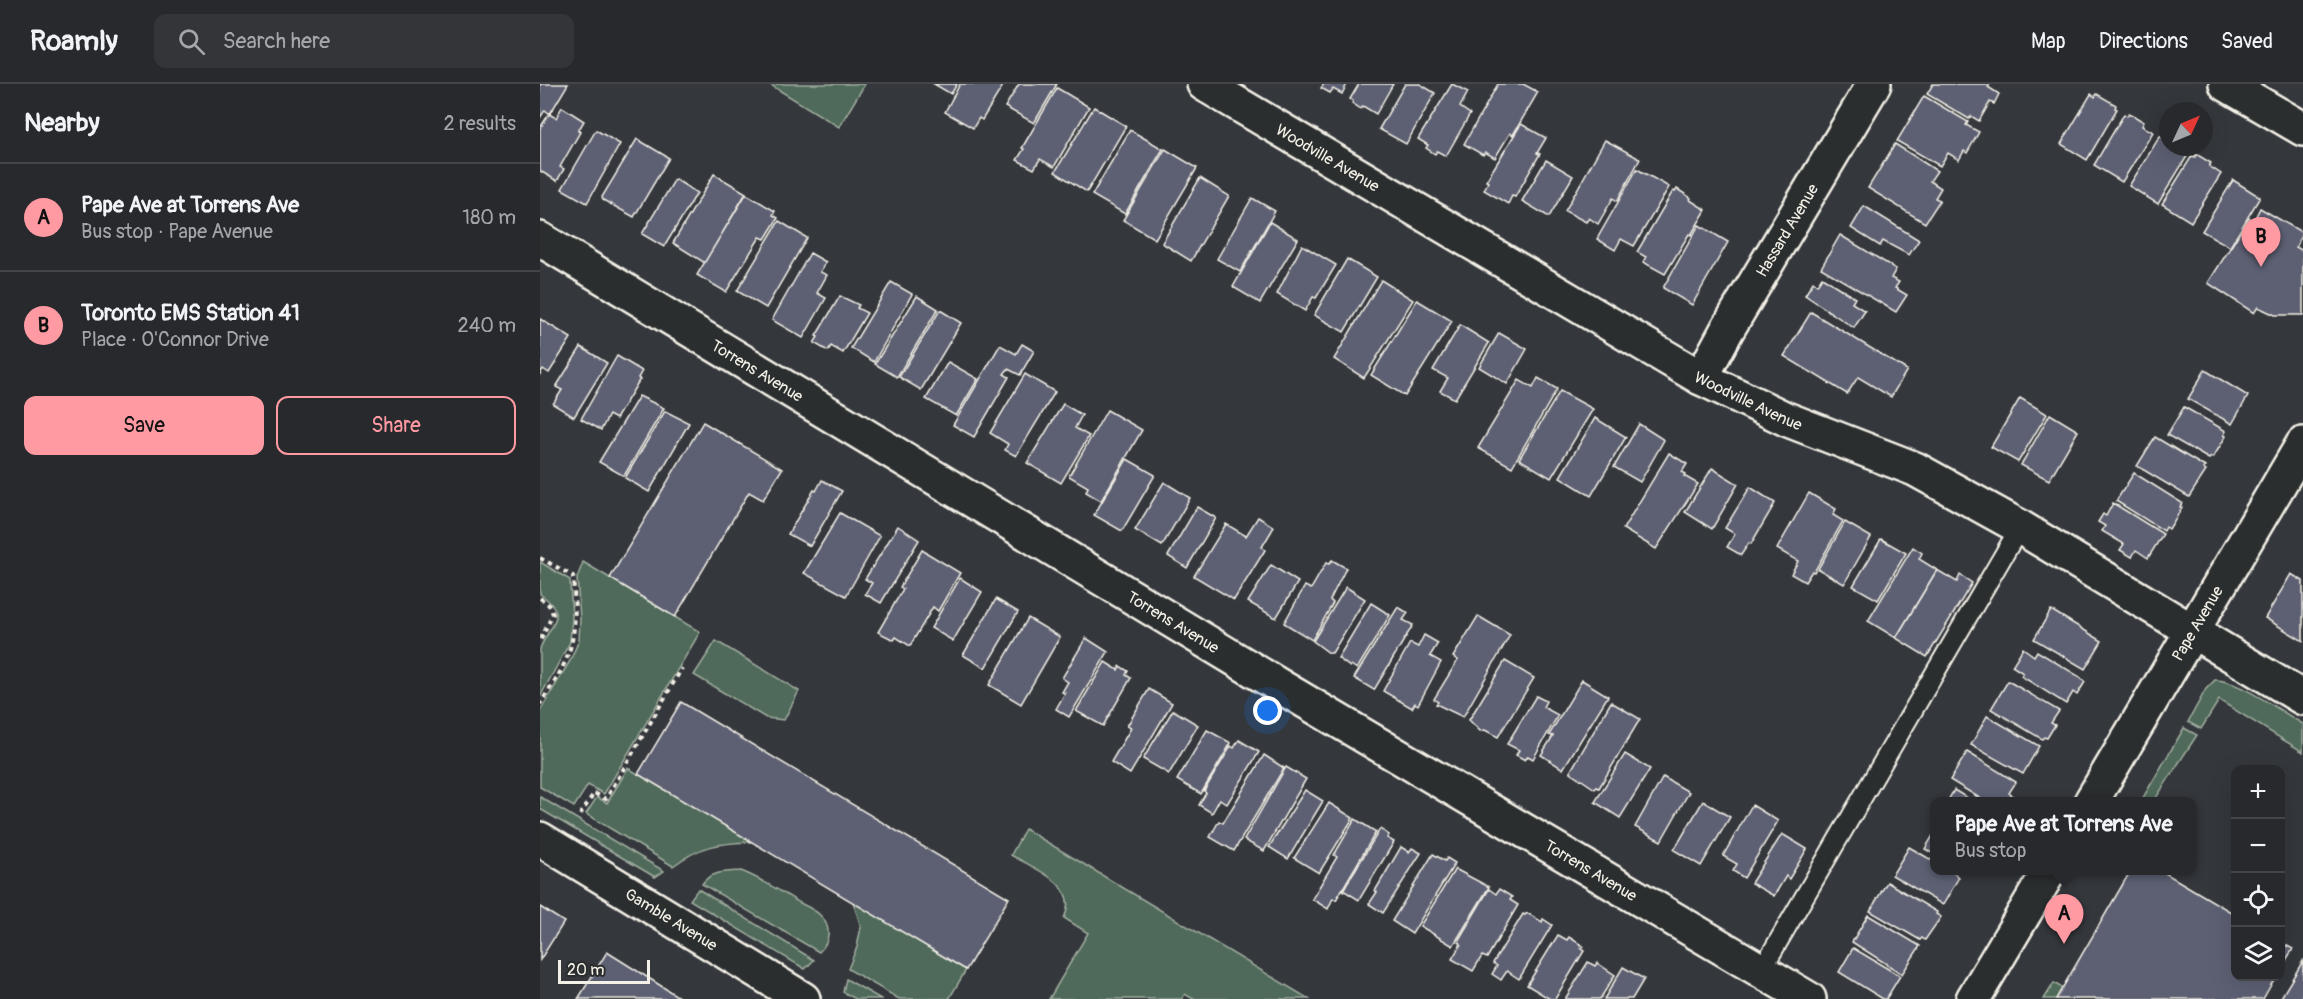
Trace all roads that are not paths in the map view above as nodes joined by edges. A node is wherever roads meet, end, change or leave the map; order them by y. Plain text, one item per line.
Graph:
1 (1204, 84) edge
2 (1874, 84) edge
3 (2226, 84) edge
4 (2303, 129) edge
5 (540, 239) edge
6 (1701, 378) junction
7 (2303, 444) edge
8 (2020, 527) junction
9 (2194, 631) junction
10 (2303, 698) edge
11 (2093, 797) edge
12 (540, 838) edge
13 (2047, 875) edge
14 (1761, 971) junction
15 (803, 999) edge
16 (1809, 999) edge
17 (1972, 999) edge

1 - 6 street, Woodville Avenue
2 - 6 street, Hassard Avenue
3 - 4 street
5 - 14 street, Torrens Avenue
6 - 8 street, Woodville Avenue
7 - 9 street, Pape Avenue
8 - 9 street, Woodville Avenue
8 - 14 lane
9 - 10 street, Woodville Avenue
9 - 11 street, Pape Avenue
12 - 15 street, Gamble Avenue
13 - 17 street
14 - 16 street, Torrens Avenue

